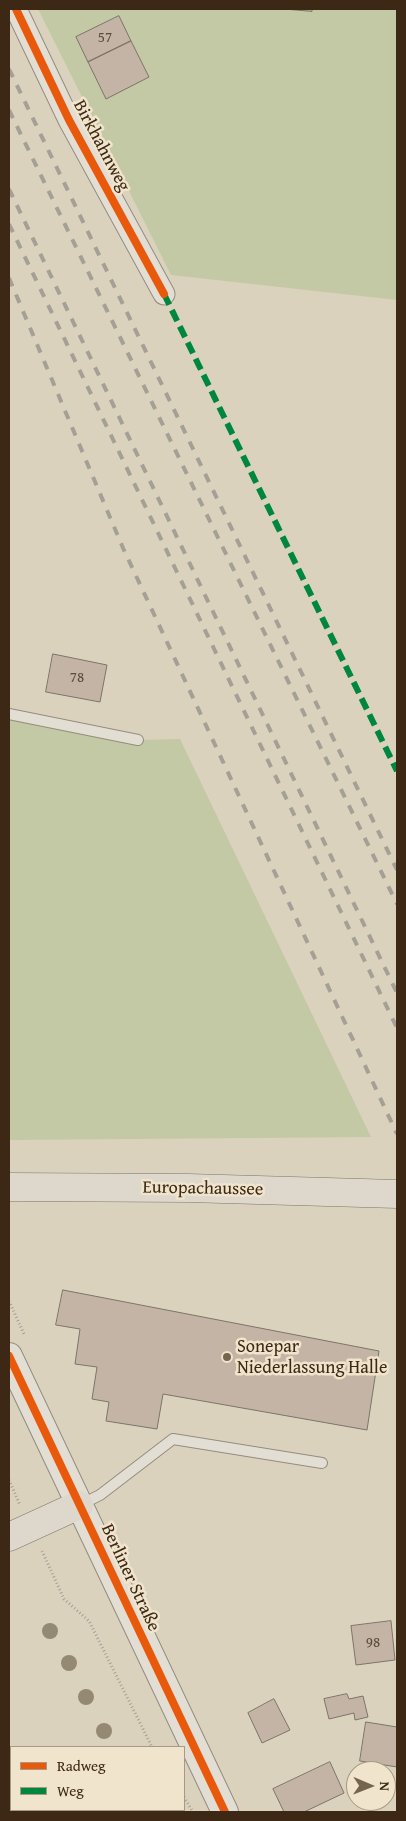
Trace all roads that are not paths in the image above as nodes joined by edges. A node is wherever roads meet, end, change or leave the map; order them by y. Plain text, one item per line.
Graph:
1 (16, 9) edge
2 (164, 294) dead end
3 (9, 714) edge
4 (138, 740) dead end
5 (9, 1187) edge
6 (389, 1193) edge
7 (9, 1356) edge
8 (322, 1463) dead end
9 (79, 1505) junction
10 (20, 1532) edge
11 (225, 1812) edge

1 - 2 street, Birkhahnweg
3 - 4 lane
5 - 6 main road, Europachaussee
7 - 9 street, Berliner Straße
8 - 9 lane
9 - 10 main road
9 - 11 street, Berliner Straße

